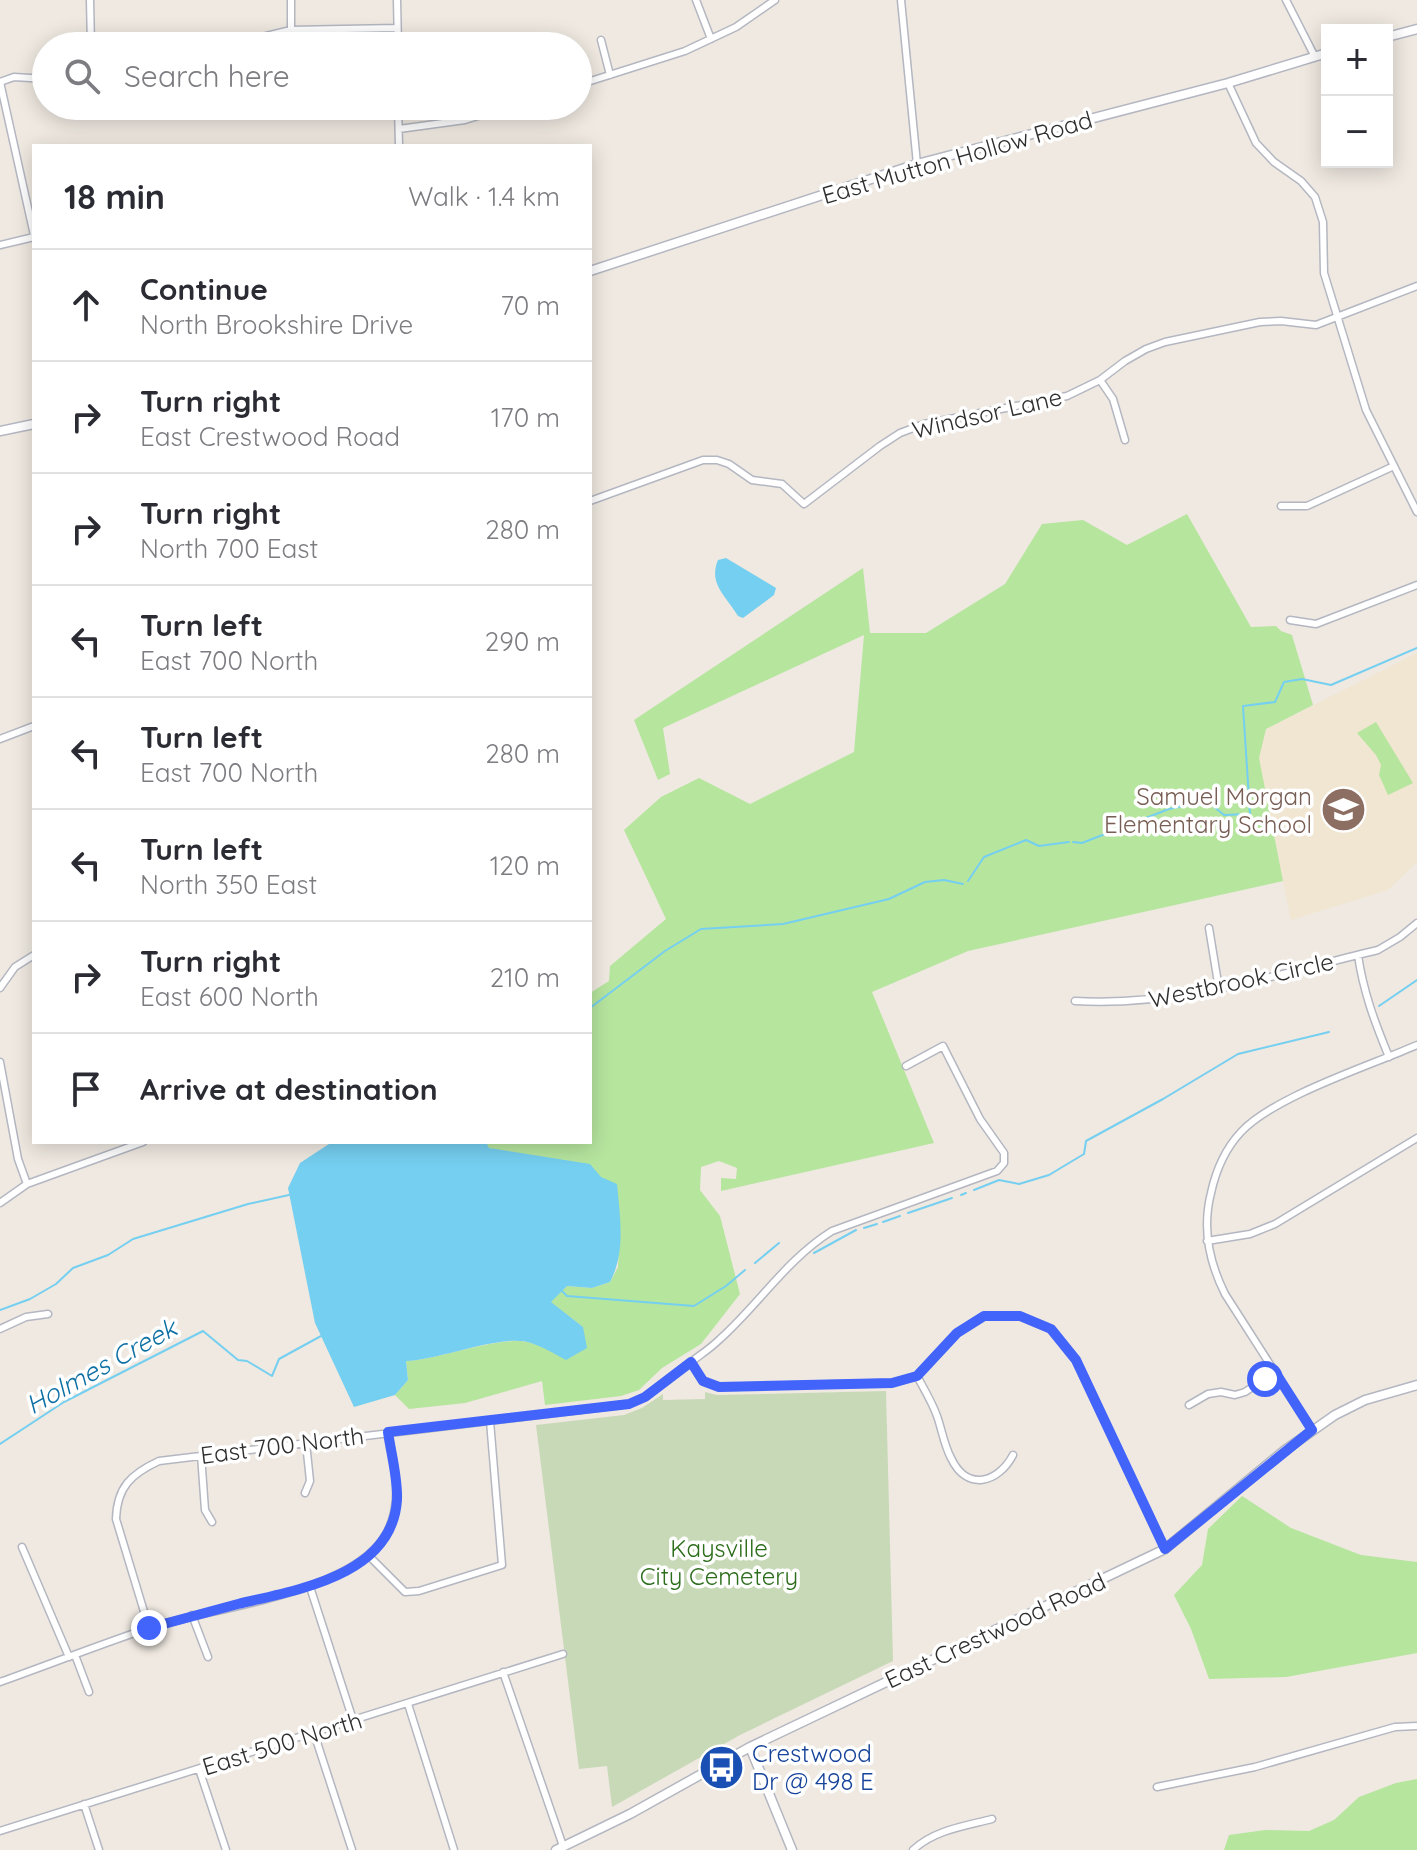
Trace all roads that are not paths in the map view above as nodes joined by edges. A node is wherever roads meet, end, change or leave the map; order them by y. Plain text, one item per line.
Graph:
1 (90, 0) edge
2 (291, 0) edge
3 (397, 0) edge
4 (696, 0) edge
5 (775, 0) edge
6 (901, 0) edge
7 (1286, 0) edge
8 (397, 28) junction
9 (1417, 29) edge
10 (291, 30) junction
11 (91, 32) edge
12 (283, 32) edge
13 (397, 32) edge
14 (1393, 35) edge
15 (711, 39) junction
16 (601, 40) dead end
17 (1321, 55) edge
18 (1315, 57) junction
19 (610, 75) junction
20 (32, 78) edge
21 (592, 81) edge
22 (0, 82) edge
23 (1228, 83) junction
24 (399, 120) edge
25 (465, 120) edge
26 (399, 129) junction
27 (399, 144) edge
28 (917, 164) junction
29 (32, 227) edge
30 (32, 237) edge
31 (0, 245) edge
32 (592, 270) edge
33 (1417, 286) edge
34 (1338, 319) junction
35 (1100, 380) junction
36 (32, 424) edge
37 (0, 431) edge
38 (1125, 440) dead end
39 (1394, 466) junction
40 (592, 500) edge
41 (1281, 506) dead end
42 (1417, 512) edge
43 (1417, 585) edge
44 (1290, 620) dead end
45 (32, 727) edge
46 (0, 739) edge
47 (1417, 923) edge
48 (1209, 928) dead end
49 (1358, 955) junction
50 (32, 956) edge
51 (0, 988) edge
52 (1219, 989) junction
53 (1075, 1001) dead end
54 (1417, 1045) edge
55 (1389, 1057) junction
56 (0, 1062) edge
57 (906, 1066) dead end
58 (1417, 1138) edge
59 (132, 1144) edge
60 (27, 1184) junction
61 (0, 1203) edge
62 (1207, 1241) junction
63 (48, 1314) dead end
64 (0, 1329) edge
65 (691, 1362) junction
66 (1275, 1372) junction
67 (917, 1376) junction
68 (1417, 1385) edge
69 (1189, 1405) dead end
70 (490, 1421) junction
71 (1312, 1430) junction
72 (388, 1432) junction
73 (306, 1443) junction
74 (201, 1455) junction
75 (1013, 1455) dead end
76 (305, 1493) dead end
77 (212, 1522) dead end
78 (22, 1547) dead end
79 (1165, 1549) junction
80 (369, 1556) junction
81 (310, 1587) junction
82 (192, 1615) junction
83 (149, 1628) junction
84 (563, 1654) dead end
85 (72, 1656) junction
86 (208, 1657) dead end
87 (503, 1672) junction
88 (0, 1682) edge
89 (89, 1692) dead end
90 (408, 1704) junction
91 (353, 1720) junction
92 (1417, 1726) edge
93 (314, 1733) junction
94 (750, 1747) junction
95 (199, 1769) junction
96 (1157, 1787) dead end
97 (84, 1804) junction
98 (992, 1819) dead end
99 (0, 1831) edge
100 (559, 1848) edge
101 (99, 1850) edge
102 (226, 1850) edge
103 (352, 1850) edge
104 (454, 1850) edge
105 (792, 1850) edge
106 (913, 1850) edge

1 - 11 street
2 - 10 street
3 - 8 street
4 - 15 street
5 - 15 street
6 - 28 street
7 - 18 street
8 - 10 street
8 - 13 street
9 - 14 street
10 - 12 street
15 - 19 street
16 - 19 street
17 - 18 street, East Mutton Hollow Road
18 - 23 street, East Mutton Hollow Road
19 - 21 street
20 - 22 street
22 - 29 street
23 - 28 street, East Mutton Hollow Road
23 - 34 street
24 - 26 street
25 - 26 street
26 - 27 street
28 - 32 street, East Mutton Hollow Road
30 - 31 street
33 - 34 street, Windsor Lane
34 - 35 street, Windsor Lane
34 - 39 street
35 - 38 street
35 - 40 street, Windsor Lane
36 - 37 street
39 - 41 street
39 - 42 street
43 - 44 street
45 - 46 street
47 - 49 street, Westbrook Circle
48 - 52 street
49 - 52 street, Westbrook Circle
49 - 55 street
50 - 51 street
52 - 53 street, Westbrook Circle
54 - 55 street
55 - 62 street
56 - 60 street
57 - 65 street, East 700 North
58 - 62 street
59 - 60 street
60 - 61 street
62 - 66 street
63 - 64 street
65 - 67 street
65 - 70 street, East 700 North
66 - 69 street
66 - 71 street
67 - 75 street
67 - 79 street
68 - 71 street, East Crestwood Road
70 - 72 street, East 700 North
70 - 80 street
71 - 79 street, East Crestwood Road
72 - 73 street, East 700 North
72 - 80 street
73 - 74 street, East 700 North
73 - 76 street
74 - 77 street
74 - 83 street, East 700 North
78 - 85 street
79 - 94 street, East Crestwood Road
80 - 81 street
81 - 82 street
81 - 91 street
82 - 83 street
82 - 86 street
83 - 85 street
84 - 87 street, East 500 North
85 - 88 street
85 - 89 street
87 - 90 street, East 500 North
87 - 100 street
90 - 91 street, East 500 North
90 - 104 street
91 - 93 street, East 500 North
92 - 96 street
93 - 95 street, East 500 North
93 - 103 street
94 - 100 street, East Crestwood Road
94 - 105 street
95 - 97 street, East 500 North
95 - 102 street
97 - 99 street, East 500 North
97 - 101 street
98 - 106 street

